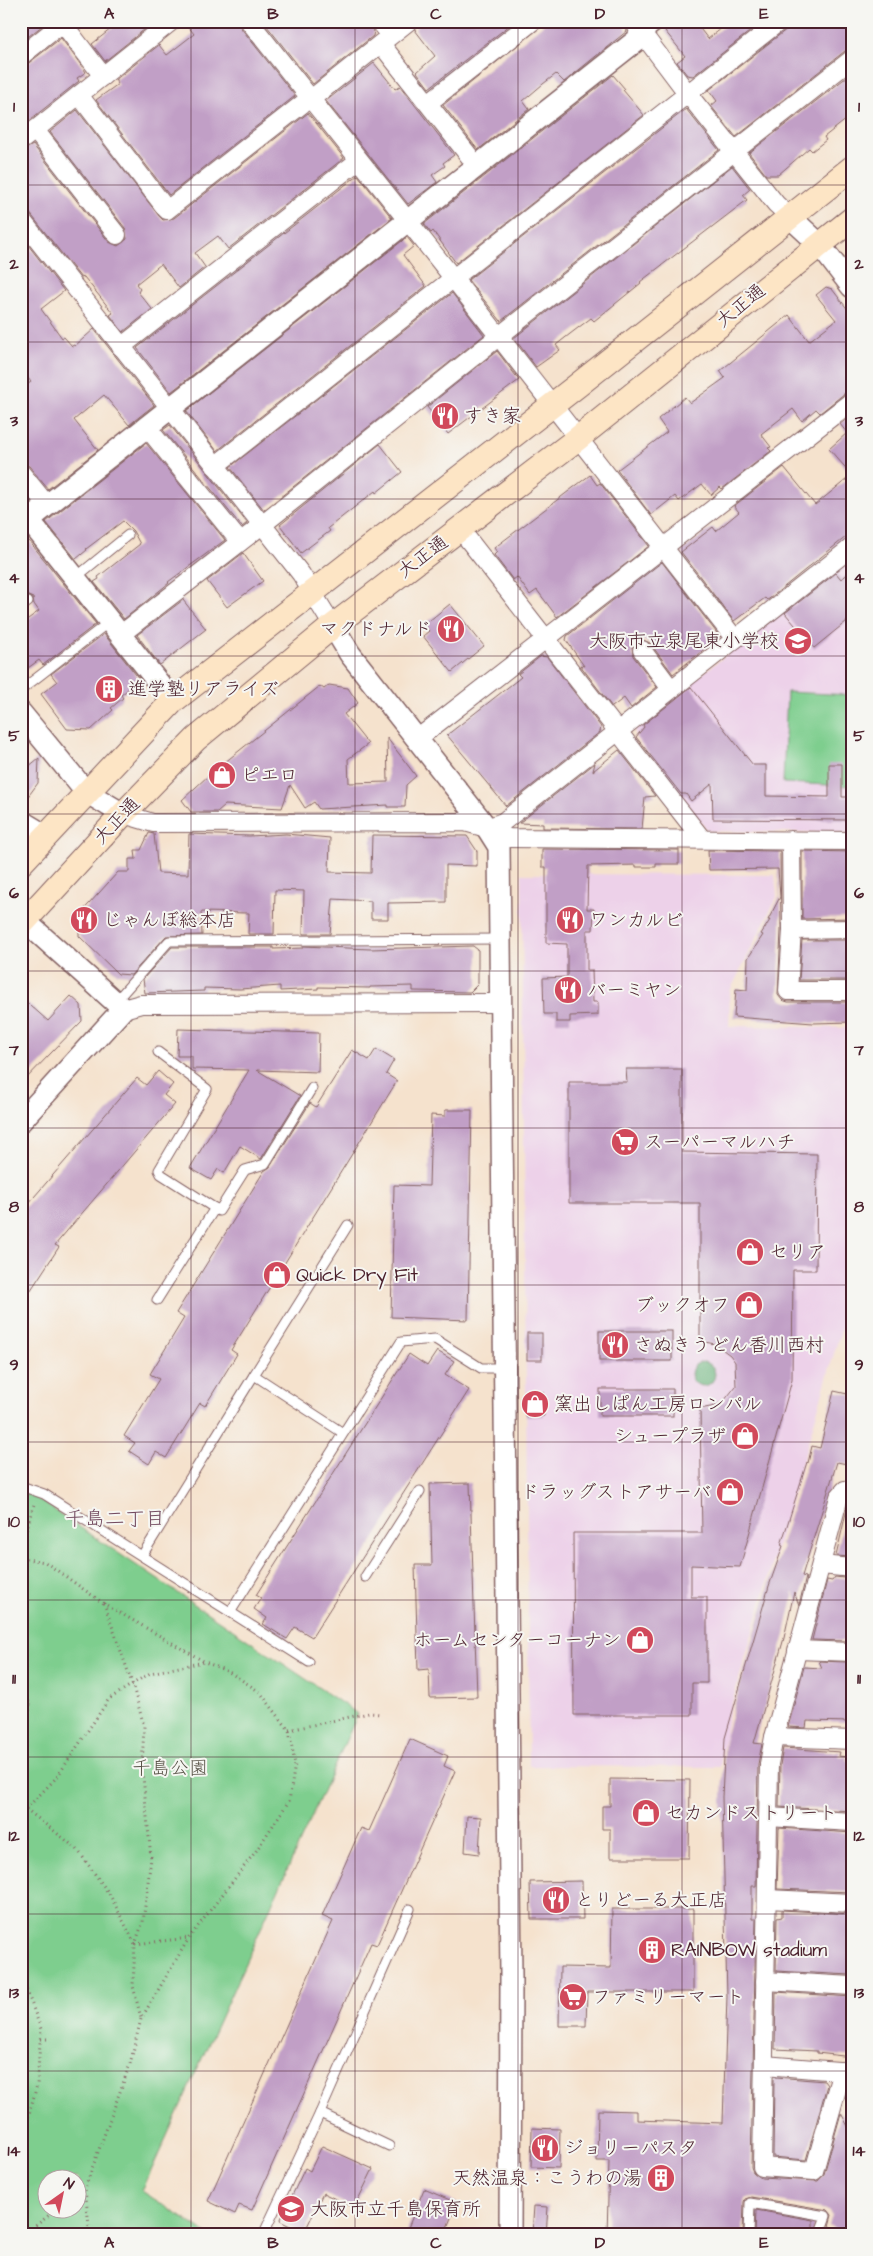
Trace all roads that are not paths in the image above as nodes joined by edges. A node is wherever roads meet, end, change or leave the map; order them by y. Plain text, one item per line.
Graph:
1 (172, 21) edge
2 (249, 21) edge
3 (374, 21) edge
4 (409, 21) edge
5 (533, 21) edge
6 (780, 21) edge
7 (63, 22) edge
8 (643, 25) edge
9 (384, 41) junction
10 (21, 56) edge
11 (852, 59) edge
12 (103, 76) junction
13 (688, 94) junction
14 (80, 95) junction
15 (311, 99) junction
16 (428, 103) junction
17 (35, 130) junction
18 (21, 141) edge
19 (735, 152) junction
20 (360, 160) junction
21 (477, 166) junction
22 (852, 168) edge
23 (789, 216) junction
24 (21, 218) edge
25 (852, 218) edge
26 (408, 220) junction
27 (117, 235) dead end
28 (818, 244) junction
29 (454, 279) junction
30 (852, 287) edge
31 (498, 337) junction
32 (121, 347) junction
33 (852, 401) edge
34 (551, 405) junction
35 (169, 408) junction
36 (146, 426) junction
37 (577, 439) junction
38 (215, 466) junction
39 (21, 473) edge
40 (47, 505) junction
41 (25, 523) edge
42 (262, 525) junction
43 (460, 528) junction
44 (128, 535) dead end
45 (240, 542) junction
46 (852, 547) edge
47 (663, 548) junction
48 (75, 578) junction
49 (312, 592) junction
50 (333, 626) junction
51 (114, 628) junction
52 (545, 639) junction
53 (735, 639) junction
54 (642, 650) dead end
55 (671, 689) junction
56 (21, 690) edge
57 (173, 701) junction
58 (21, 713) edge
59 (618, 732) junction
60 (416, 739) junction
61 (86, 792) junction
62 (123, 814) junction
63 (21, 821) edge
64 (487, 828) junction
65 (46, 836) junction
66 (702, 840) junction
67 (791, 840) junction
68 (852, 841) edge
69 (21, 863) edge
70 (23, 923) edge
71 (852, 929) edge
72 (792, 930) junction
73 (500, 939) junction
74 (852, 990) edge
75 (500, 1003) junction
76 (119, 1006) junction
77 (158, 1052) dead end
78 (312, 1088) dead end
79 (21, 1121) edge
80 (215, 1208) junction
81 (348, 1225) dead end
82 (157, 1300) dead end
83 (504, 1368) junction
84 (254, 1375) junction
85 (344, 1433) junction
86 (21, 1486) edge
87 (852, 1489) edge
88 (420, 1491) dead end
89 (143, 1554) junction
90 (821, 1565) junction
91 (852, 1568) edge
92 (364, 1577) dead end
93 (231, 1612) junction
94 (797, 1650) junction
95 (852, 1652) edge
96 (309, 1662) dead end
97 (774, 1737) junction
98 (852, 1740) edge
99 (768, 1817) junction
100 (852, 1822) edge
101 (767, 1899) junction
102 (852, 1903) edge
103 (410, 1909) dead end
104 (765, 1981) junction
105 (852, 1986) edge
106 (764, 2065) junction
107 (847, 2072) edge
108 (320, 2113) junction
109 (389, 2146) dead end
110 (263, 2235) edge
111 (510, 2235) edge
112 (749, 2235) edge
113 (819, 2235) edge

1 - 12 street
2 - 15 street
3 - 9 lane
4 - 9 street
5 - 16 street
6 - 13 street
7 - 10 street
7 - 12 street
8 - 13 street
8 - 21 street
9 - 15 street
9 - 16 street
11 - 19 street
12 - 14 street
13 - 19 street
13 - 29 street
14 - 15 street
14 - 17 street
15 - 20 street
16 - 21 street
17 - 18 street
17 - 27 street
19 - 23 street
19 - 31 street
20 - 26 street
20 - 32 street
21 - 26 street
22 - 23 main road, 大正通
23 - 28 street
23 - 34 main road, 大正通
24 - 32 street
25 - 28 main road, 大正通
26 - 29 street
26 - 35 street
28 - 30 street
28 - 37 main road, 大正通
29 - 31 street
29 - 38 street
31 - 34 street
31 - 42 street
32 - 35 street
33 - 47 street
34 - 37 street
34 - 49 main road, 大正通
35 - 36 street
35 - 38 street
36 - 40 street
36 - 45 street
37 - 43 main road, 大正通
37 - 47 street
38 - 42 street
39 - 40 street
40 - 41 street
41 - 48 street
42 - 45 street
42 - 49 street
43 - 50 main road, 大正通
43 - 52 street
44 - 48 lane
45 - 51 street
46 - 53 street
47 - 52 street
47 - 53 street
48 - 51 street
49 - 50 street
49 - 57 main road, 大正通
50 - 60 street
50 - 62 main road, 大正通
51 - 56 lane
51 - 57 street
52 - 59 street
52 - 60 street
53 - 55 street
54 - 55 street
55 - 59 street
57 - 61 main road, 大正通
58 - 61 street
59 - 64 street
59 - 66 street
60 - 64 street
61 - 62 street
61 - 65 main road, 大正通
62 - 64 street
62 - 70 main road, 大正通
63 - 65 street
64 - 66 street
64 - 73 street
65 - 69 main road, 大正通
66 - 67 street
67 - 68 street
67 - 72 street
70 - 76 street
71 - 72 street
72 - 74 street
73 - 75 street
73 - 76 lane
75 - 76 street
75 - 83 street
76 - 79 street
77 - 80 lane
78 - 80 lane
80 - 82 lane
81 - 84 lane
83 - 85 lane
83 - 111 street
84 - 85 lane
84 - 89 lane
85 - 93 lane
86 - 89 lane
87 - 90 street
88 - 92 lane
89 - 93 lane
90 - 91 street
90 - 94 street
93 - 96 lane
94 - 95 street
94 - 97 street
97 - 98 street
97 - 99 street
99 - 100 street
99 - 101 street
101 - 102 street
101 - 104 street
103 - 108 lane
104 - 105 street
104 - 106 street
106 - 107 street
106 - 107 street
108 - 109 lane
108 - 110 lane
112 - 113 lane

